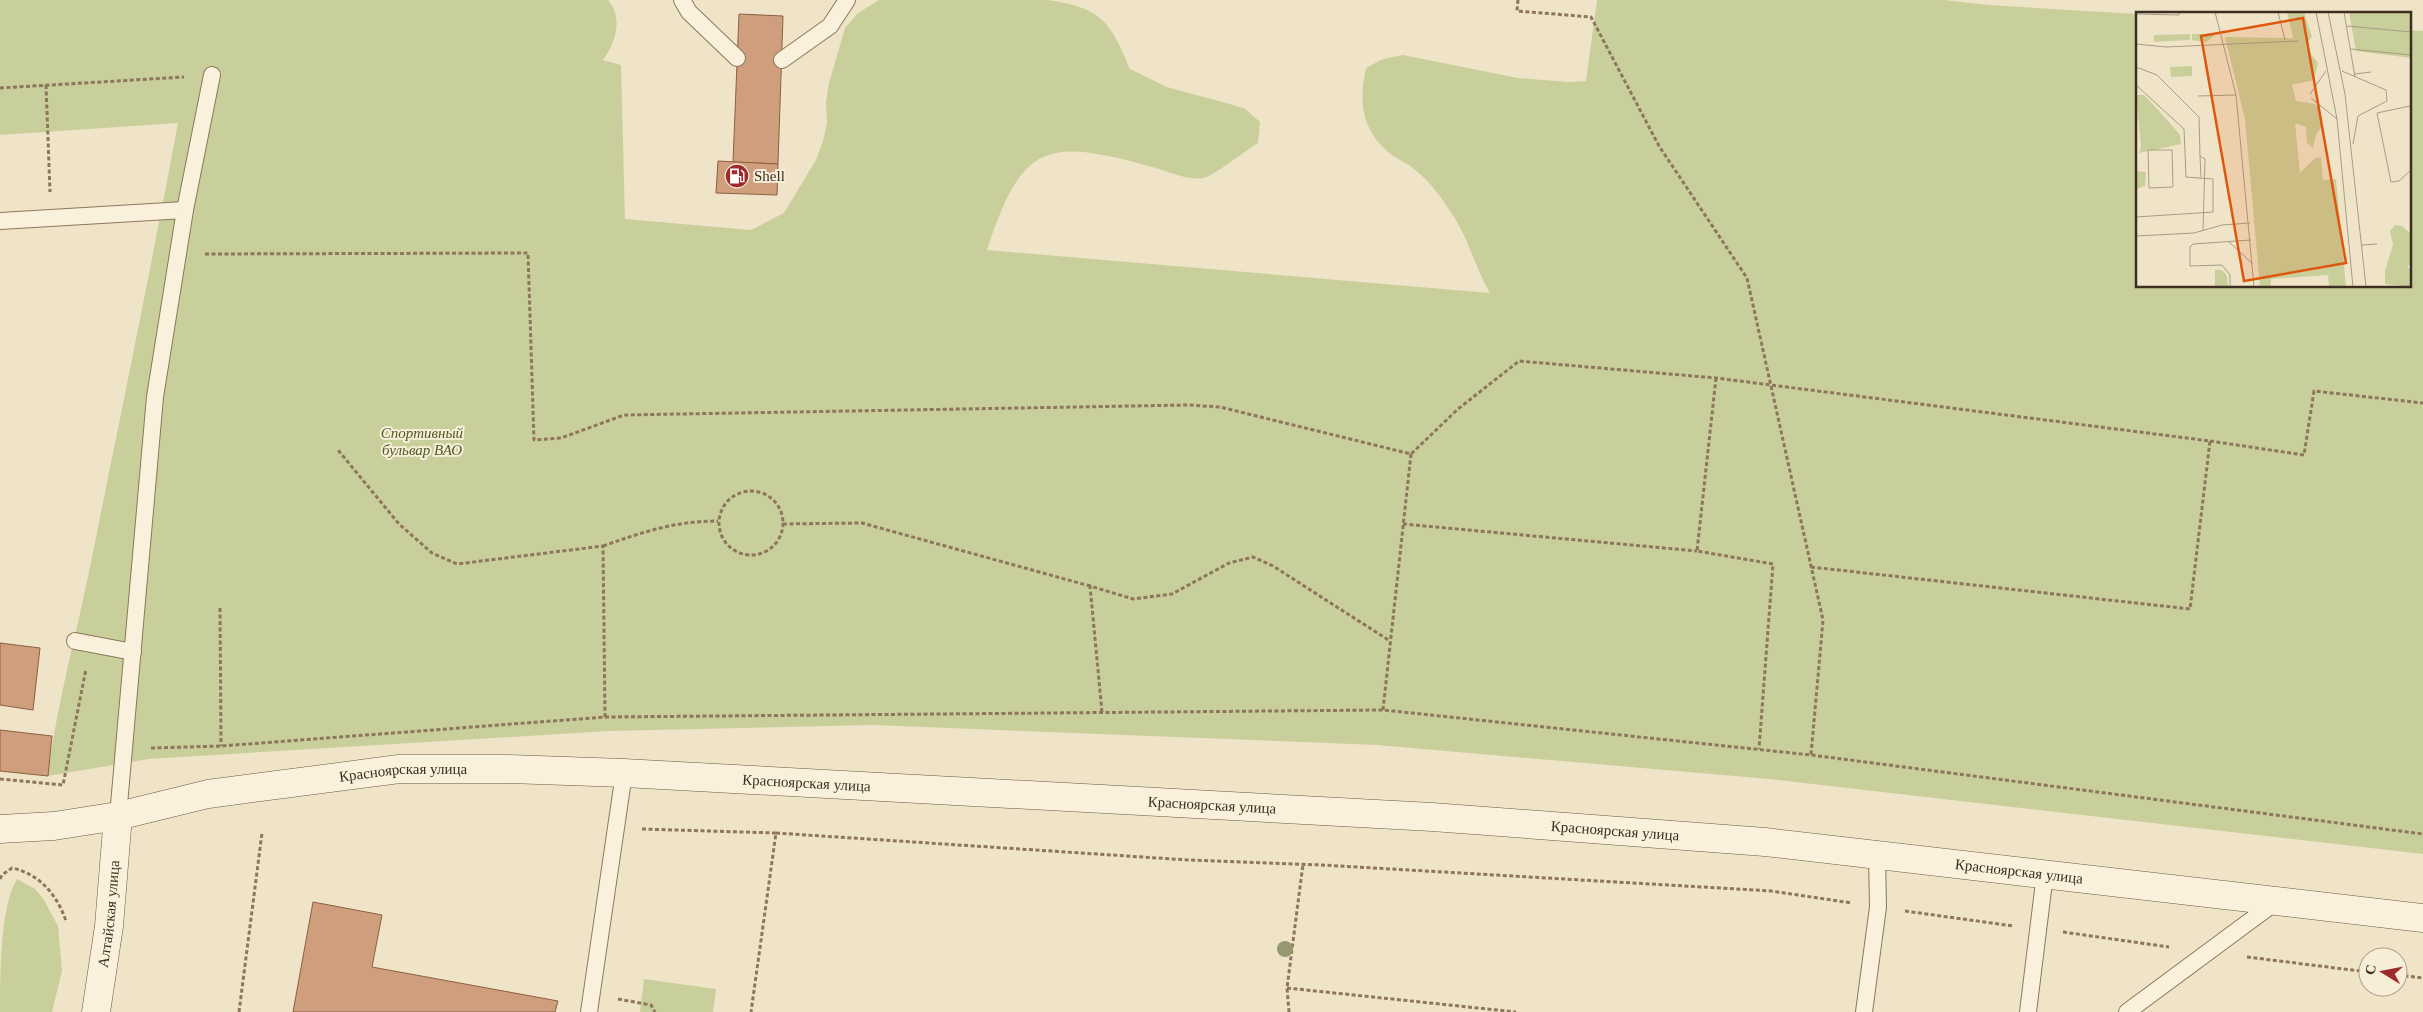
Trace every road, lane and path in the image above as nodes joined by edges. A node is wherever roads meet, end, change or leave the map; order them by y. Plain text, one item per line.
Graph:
1 (682, 0) edge
2 (847, 0) edge
3 (1518, 0) edge
4 (737, 58) dead end
5 (782, 60) dead end
6 (212, 75) joint
7 (46, 85) junction
8 (0, 88) edge
9 (185, 210) junction
10 (50, 218) junction
11 (0, 220) edge
12 (196, 254) dead end
13 (1716, 378) junction
14 (1771, 385) junction
15 (2423, 404) edge
16 (2210, 441) junction
17 (338, 450) dead end
18 (1411, 454) junction
19 (718, 521) junction
20 (783, 524) junction
21 (1403, 524) junction
22 (603, 546) junction
23 (1697, 551) junction
24 (1811, 567) junction
25 (1090, 586) junction
26 (220, 608) dead end
27 (1390, 641) junction
28 (83, 642) joint
29 (132, 652) junction
30 (1383, 710) junction
31 (1102, 712) junction
32 (605, 717) junction
33 (151, 738) dead end
34 (221, 746) junction
35 (1758, 749) junction
36 (1811, 755) junction
37 (624, 772) junction
38 (0, 779) edge
39 (118, 816) junction
40 (0, 828) edge
41 (616, 828) junction
42 (262, 833) dead end
43 (776, 833) junction
44 (2423, 834) edge
45 (1877, 856) junction
46 (1303, 864) junction
47 (2046, 874) junction
48 (0, 879) edge
49 (2277, 901) junction
50 (1878, 907) junction
51 (2423, 918) edge
52 (66, 921) dead end
53 (2039, 929) junction
54 (2208, 952) junction
55 (2358, 971) edge
56 (2408, 976) edge
57 (2423, 978) edge
58 (1288, 988) junction
59 (591, 995) junction
60 (96, 1012) edge
61 (239, 1012) edge
62 (589, 1012) edge
63 (655, 1012) edge
64 (751, 1012) edge
65 (1289, 1012) edge
66 (1516, 1012) edge
67 (1864, 1012) edge
68 (2028, 1012) edge
69 (2127, 1012) edge

1 - 4 lane
2 - 5 lane
3 - 14 path
6 - 7 path
6 - 9 lane
7 - 8 path
7 - 10 path
9 - 10 lane
9 - 29 lane
10 - 11 lane
12 - 18 path
13 - 14 path
13 - 18 path
13 - 23 path
14 - 16 path
14 - 24 path
15 - 16 path
16 - 24 path
17 - 22 path
18 - 21 path
19 - 20 path
19 - 20 path
19 - 22 path
20 - 25 path
21 - 23 path
21 - 27 path
22 - 32 path
23 - 35 path
24 - 36 path
25 - 27 path
25 - 31 path
26 - 34 path
27 - 30 path
28 - 29 lane
28 - 38 path
29 - 39 lane
30 - 31 path
30 - 35 path
31 - 32 path
32 - 34 path
33 - 34 path
35 - 36 path
36 - 44 path
37 - 39 street, Красноярская улица
37 - 41 lane
37 - 45 street, Красноярская улица
39 - 40 street, Красноярская улица
39 - 60 street, Алтайская улица
41 - 43 path
41 - 59 lane
42 - 61 path
43 - 46 path
43 - 64 path
45 - 47 street, Красноярская улица
45 - 50 lane
46 - 50 path
46 - 58 path
47 - 49 street, Красноярская улица
47 - 53 lane
48 - 52 path
49 - 51 street, Красноярская улица
49 - 54 lane
50 - 53 path
50 - 67 lane
53 - 54 path
53 - 68 lane
54 - 55 path
54 - 69 lane
56 - 57 path
58 - 65 path
58 - 66 path
59 - 62 lane
59 - 63 path

